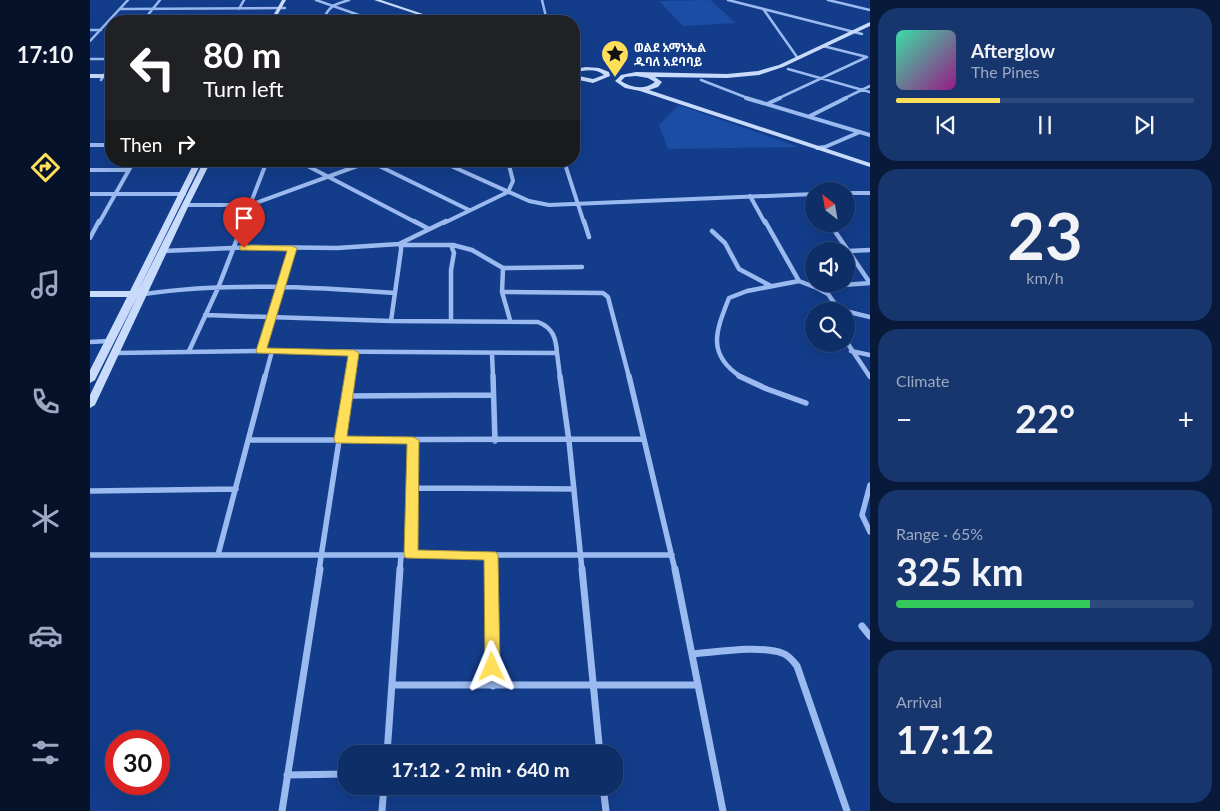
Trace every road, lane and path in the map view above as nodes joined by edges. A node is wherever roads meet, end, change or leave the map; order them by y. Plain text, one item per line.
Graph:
1 (128, 0) edge
2 (160, 0) edge
3 (244, 0) edge
4 (284, 0) edge
5 (289, 0) edge
6 (316, 0) edge
7 (349, 0) edge
8 (367, 0) edge
9 (379, 0) edge
10 (542, 0) edge
11 (728, 0) edge
12 (828, 0) edge
13 (330, 5) junction
14 (282, 8) junction
15 (120, 9) junction
16 (152, 9) junction
17 (239, 9) junction
18 (764, 10) junction
19 (870, 10) edge
20 (115, 15) edge
21 (148, 15) edge
22 (278, 15) edge
23 (325, 15) edge
24 (354, 15) edge
25 (413, 15) edge
26 (423, 15) edge
27 (546, 15) edge
28 (870, 24) edge
29 (105, 26) edge
30 (90, 30) edge
31 (101, 30) junction
32 (870, 31) edge
33 (853, 32) junction
34 (862, 34) junction
35 (90, 41) edge
36 (823, 46) junction
37 (831, 48) junction
38 (797, 57) junction
39 (868, 57) edge
40 (90, 59) edge
41 (105, 59) edge
42 (774, 69) junction
43 (580, 70) edge
44 (785, 70) junction
45 (603, 71) junction
46 (105, 73) edge
47 (636, 74) junction
48 (644, 74) junction
49 (105, 77) edge
50 (90, 78) edge
51 (102, 78) junction
52 (105, 79) edge
53 (580, 79) edge
54 (820, 79) junction
55 (701, 80) junction
56 (593, 81) junction
57 (606, 83) dead end
58 (614, 84) dead end
59 (656, 84) junction
60 (624, 86) junction
61 (870, 86) edge
62 (638, 88) junction
63 (862, 90) junction
64 (870, 92) edge
65 (766, 104) junction
66 (810, 116) junction
67 (860, 132) junction
68 (870, 135) edge
69 (90, 145) edge
70 (105, 145) edge
71 (825, 147) junction
72 (814, 148) junction
73 (870, 161) edge
74 (870, 166) edge
75 (130, 167) edge
76 (196, 167) edge
77 (205, 167) edge
78 (265, 167) edge
79 (310, 167) edge
80 (355, 167) edge
81 (382, 167) edge
82 (453, 167) edge
83 (510, 167) edge
84 (566, 167) edge
85 (90, 170) edge
86 (128, 170) junction
87 (329, 177) junction
88 (508, 192) junction
89 (870, 192) edge
90 (855, 193) edge
91 (90, 194) edge
92 (116, 194) junction
93 (182, 194) junction
94 (192, 194) junction
95 (805, 194) edge
96 (750, 196) junction
97 (577, 203) junction
98 (185, 205) junction
99 (250, 205) junction
100 (469, 210) junction
101 (428, 229) junction
102 (712, 231) dead end
103 (589, 236) dead end
104 (90, 238) edge
105 (451, 244) junction
106 (400, 245) junction
107 (233, 248) junction
108 (292, 248) junction
109 (870, 250) edge
110 (163, 251) junction
111 (855, 251) edge
112 (855, 262) edge
113 (582, 267) dead end
114 (503, 268) junction
115 (798, 281) junction
116 (805, 283) edge
117 (870, 284) edge
118 (855, 285) edge
119 (771, 286) junction
120 (218, 288) junction
121 (281, 288) junction
122 (502, 292) junction
123 (826, 292) edge
124 (395, 293) junction
125 (90, 294) edge
126 (131, 297) junction
127 (142, 297) junction
128 (90, 301) edge
129 (834, 302) edge
130 (855, 313) edge
131 (205, 315) junction
132 (870, 316) edge
133 (271, 317) junction
134 (391, 320) junction
135 (510, 320) junction
136 (451, 321) junction
137 (109, 341) junction
138 (90, 342) edge
139 (261, 351) junction
140 (272, 351) junction
141 (855, 351) edge
142 (189, 352) junction
143 (851, 352) edge
144 (116, 353) junction
145 (354, 353) junction
146 (557, 353) junction
147 (492, 354) junction
148 (870, 355) edge
149 (870, 377) edge
150 (90, 380) edge
151 (94, 391) edge
152 (492, 395) junction
153 (347, 396) junction
154 (806, 403) dead end
155 (90, 405) edge
156 (644, 439) junction
157 (249, 440) junction
158 (340, 440) junction
159 (413, 440) junction
160 (495, 441) junction
161 (569, 441) junction
162 (870, 485) edge
163 (412, 488) junction
164 (236, 489) junction
165 (574, 489) junction
166 (90, 491) edge
167 (870, 532) edge
168 (90, 555) edge
169 (218, 555) junction
170 (322, 555) junction
171 (401, 555) junction
172 (411, 555) junction
173 (491, 555) junction
174 (580, 555) junction
175 (672, 555) junction
176 (862, 626) dead end
177 (870, 636) edge
178 (692, 654) junction
179 (392, 685) junction
180 (698, 685) junction
181 (492, 686) junction
182 (593, 686) junction
183 (387, 745) edge
184 (599, 745) edge
185 (338, 774) edge
186 (287, 775) junction
187 (383, 795) edge
188 (604, 795) edge
189 (282, 811) edge
190 (382, 811) edge
191 (606, 811) edge
192 (723, 811) edge
193 (847, 811) edge

1 - 15 street
2 - 16 street
3 - 17 street
4 - 14 main road
5 - 14 main road
6 - 13 street
7 - 13 street
8 - 25 main road
9 - 26 main road
10 - 27 street
11 - 18 street
12 - 19 street
13 - 23 street
13 - 24 street
14 - 17 street
14 - 22 main road
15 - 16 street
15 - 20 street
16 - 17 street
16 - 21 street
18 - 33 street
18 - 38 street
28 - 33 main road
29 - 31 street
30 - 31 street
31 - 35 street
32 - 34 main road
33 - 34 street
33 - 36 main road
34 - 37 main road
36 - 37 street
36 - 38 main road
37 - 39 street
37 - 44 main road
38 - 42 main road
39 - 54 street
40 - 41 street
42 - 44 main road
42 - 48 main road
43 - 45 main road
44 - 54 street
44 - 55 main road
45 - 47 main road
45 - 56 main road
46 - 51 street
47 - 48 main road
47 - 60 main road
48 - 59 main road
49 - 51 main road
50 - 51 main road
51 - 52 main road
53 - 56 main road
54 - 63 street
54 - 65 street
55 - 59 main road
55 - 65 street
56 - 57 main road
58 - 60 main road
59 - 62 main road
59 - 71 main road
60 - 62 main road
61 - 63 street
62 - 72 main road
63 - 64 street
63 - 66 street
65 - 66 street
66 - 67 street
67 - 68 street
67 - 71 street
69 - 70 street
71 - 72 street
71 - 73 main road
72 - 74 main road
75 - 86 street
76 - 93 main road
77 - 94 main road
78 - 99 street
79 - 87 street
80 - 87 street
81 - 100 street
82 - 88 street
83 - 88 street
84 - 97 street
85 - 86 street
86 - 92 street
87 - 99 street
87 - 101 street
88 - 97 street
88 - 100 street
89 - 90 street
91 - 92 street
92 - 93 street
92 - 104 street
93 - 94 street
93 - 126 main road
94 - 98 main road
95 - 96 street
96 - 97 street
96 - 115 street
97 - 103 street
98 - 99 street
98 - 110 main road
99 - 107 street
100 - 101 street
101 - 106 street
102 - 119 street
105 - 106 street
105 - 114 street
105 - 136 street
106 - 108 street
106 - 124 street
107 - 108 street
107 - 110 street
107 - 120 street
108 - 121 street
109 - 111 street
110 - 127 main road
112 - 117 street
113 - 114 street
114 - 122 street
115 - 116 street
115 - 119 street
117 - 118 street
119 - 154 street
120 - 121 street
120 - 127 street
120 - 131 street
121 - 124 street
121 - 133 street
122 - 135 street
122 - 156 street
123 - 129 street
124 - 134 street
125 - 126 main road
126 - 127 main road
126 - 128 main road
126 - 137 main road
127 - 144 main road
130 - 132 street
131 - 133 street
131 - 142 street
133 - 134 street
133 - 139 street
134 - 136 street
135 - 136 street
135 - 146 street
137 - 138 street
137 - 150 main road
139 - 140 street
139 - 142 street
140 - 145 street
140 - 157 street
141 - 148 street
142 - 144 street
143 - 149 street
144 - 151 main road
145 - 147 street
145 - 153 street
146 - 147 street
146 - 161 street
147 - 152 street
151 - 155 main road
152 - 153 street
152 - 160 street
153 - 158 street
156 - 161 street
156 - 175 street
157 - 158 street
157 - 164 street
158 - 159 street
158 - 170 street
159 - 160 street
159 - 163 street
160 - 161 street
161 - 165 street
162 - 167 street
163 - 165 street
163 - 172 street
164 - 166 street
164 - 169 street
165 - 174 street
168 - 169 street
169 - 170 street
170 - 171 street
170 - 186 street
171 - 172 street
171 - 179 street
172 - 173 street
173 - 174 street
173 - 181 street
174 - 175 street
174 - 182 street
175 - 178 street
176 - 177 street
178 - 180 street
178 - 193 street
179 - 181 street
179 - 183 street
180 - 182 street
180 - 192 street
181 - 182 street
182 - 184 street
185 - 186 street
186 - 189 street
187 - 190 street
188 - 191 street

